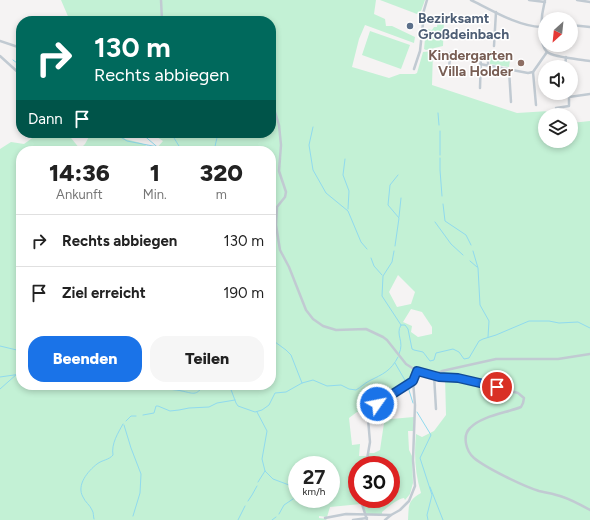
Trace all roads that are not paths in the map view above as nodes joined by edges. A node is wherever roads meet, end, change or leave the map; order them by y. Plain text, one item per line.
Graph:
1 (161, 0) edge
2 (427, 0) edge
3 (471, 0) edge
4 (529, 0) edge
5 (577, 0) edge
6 (545, 1) edge
7 (590, 2) edge
8 (496, 12) junction
9 (543, 12) edge
10 (162, 16) edge
11 (578, 26) edge
12 (538, 27) edge
13 (590, 27) edge
14 (0, 41) edge
15 (16, 46) edge
16 (494, 46) dead end
17 (547, 52) joint
18 (480, 54) junction
19 (0, 56) edge
20 (566, 57) junction
21 (566, 60) edge
22 (590, 61) edge
23 (480, 64) junction
24 (488, 65) junction
25 (414, 69) dead end
26 (16, 70) edge
27 (509, 70) junction
28 (449, 72) dead end
29 (533, 72) junction
30 (480, 88) dead end
31 (590, 94) edge
32 (578, 96) edge
33 (569, 100) edge
34 (511, 102) dead end
35 (536, 105) dead end
36 (556, 108) dead end
37 (276, 115) edge
38 (276, 225) edge
39 (276, 225) edge
40 (590, 354) edge
41 (417, 371) junction
42 (434, 375) junction
43 (413, 381) junction
44 (436, 409) dead end
45 (368, 456) edge
46 (363, 508) edge
47 (590, 510) edge
48 (391, 515) junction
49 (325, 518) dead end
50 (367, 518) edge
51 (353, 520) edge
52 (385, 520) edge

1 - 10 street
2 - 25 street
3 - 8 street
4 - 6 street
5 - 7 street
6 - 9 street
8 - 12 street
8 - 16 street
11 - 13 street
14 - 15 street
17 - 20 street
17 - 29 street
18 - 23 street
18 - 24 street
18 - 28 street
19 - 26 street
20 - 21 street
20 - 22 street
23 - 24 street
23 - 30 street
24 - 27 street
27 - 29 street
27 - 34 street
29 - 35 street
31 - 32 street
33 - 36 street
37 - 38 street
39 - 41 street
40 - 42 street
41 - 42 street
41 - 43 street
42 - 44 street
42 - 47 street
43 - 45 street
43 - 48 street
46 - 50 street
48 - 50 street
48 - 52 street
49 - 50 street
50 - 51 street

